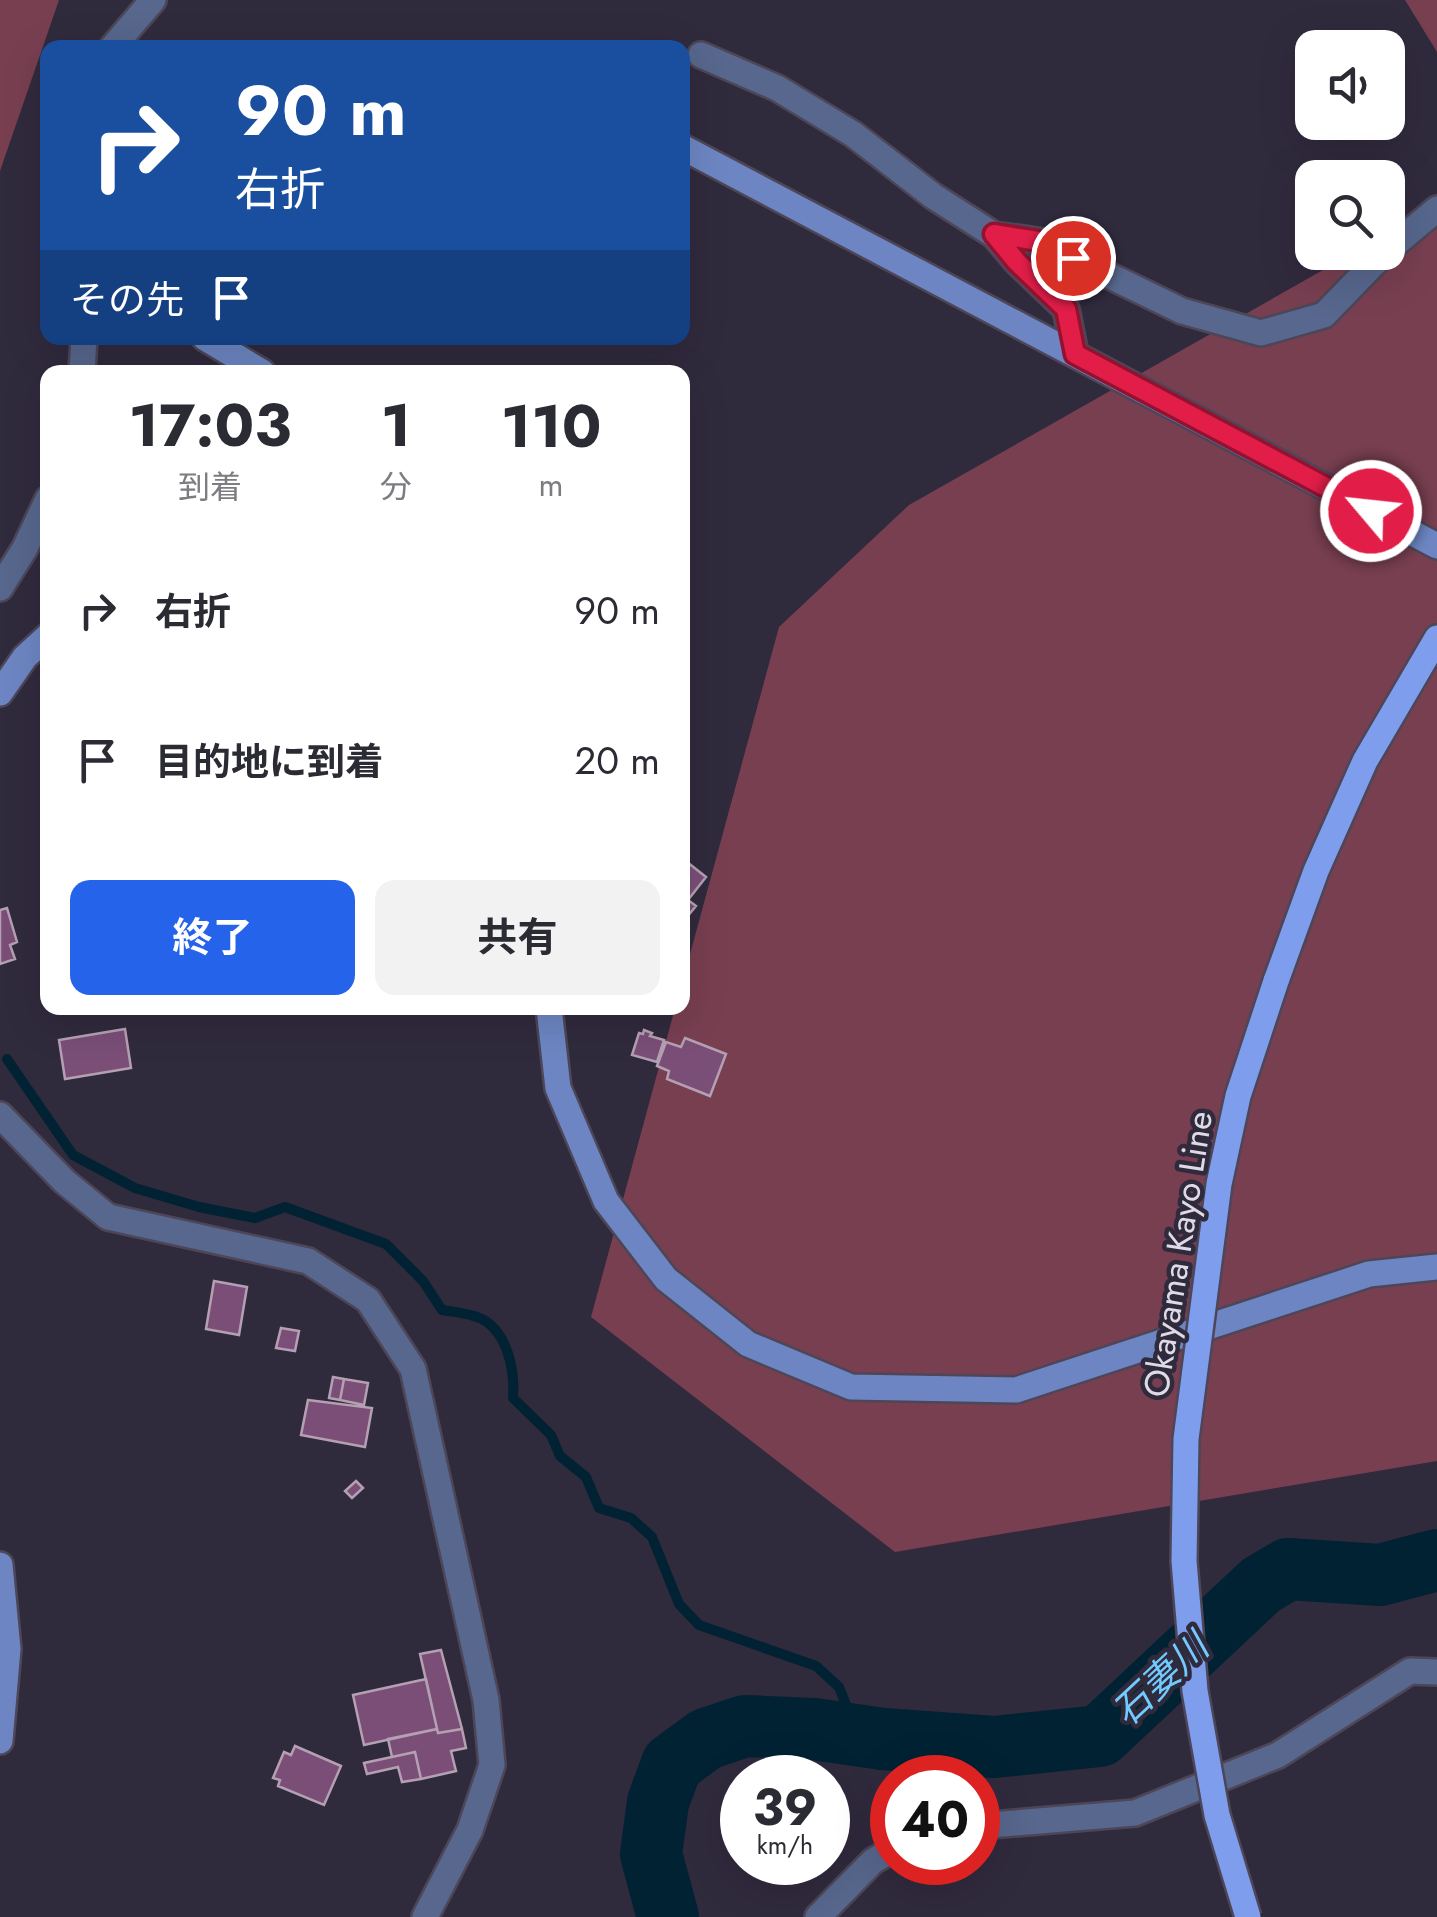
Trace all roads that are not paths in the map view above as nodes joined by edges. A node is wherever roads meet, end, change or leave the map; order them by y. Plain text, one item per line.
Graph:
1 (153, 0) edge
2 (119, 40) edge
3 (701, 55) dead end
4 (690, 151) edge
5 (1437, 209) edge
6 (994, 234) junction
7 (1405, 235) edge
8 (1368, 270) edge
9 (218, 345) edge
10 (1075, 354) junction
11 (250, 365) edge
12 (40, 516) edge
13 (1437, 546) edge
14 (0, 588) edge
15 (1437, 638) edge
16 (40, 644) edge
17 (0, 693) edge
18 (550, 1015) edge
19 (0, 1115) edge
20 (1437, 1267) edge
21 (0, 1565) edge
22 (1437, 1672) edge
23 (0, 1741) edge
24 (1000, 1824) edge
25 (870, 1864) edge
26 (425, 1917) edge
27 (818, 1917) edge
28 (1248, 1917) edge

1 - 2 street
3 - 6 street
4 - 10 street
5 - 7 street
6 - 8 street
6 - 10 street
9 - 11 street
10 - 13 street
12 - 14 street
15 - 28 main road, Okayama Kayo Line, bridge
16 - 17 street
18 - 20 street
19 - 26 street
21 - 23 street
22 - 24 street
25 - 27 street

